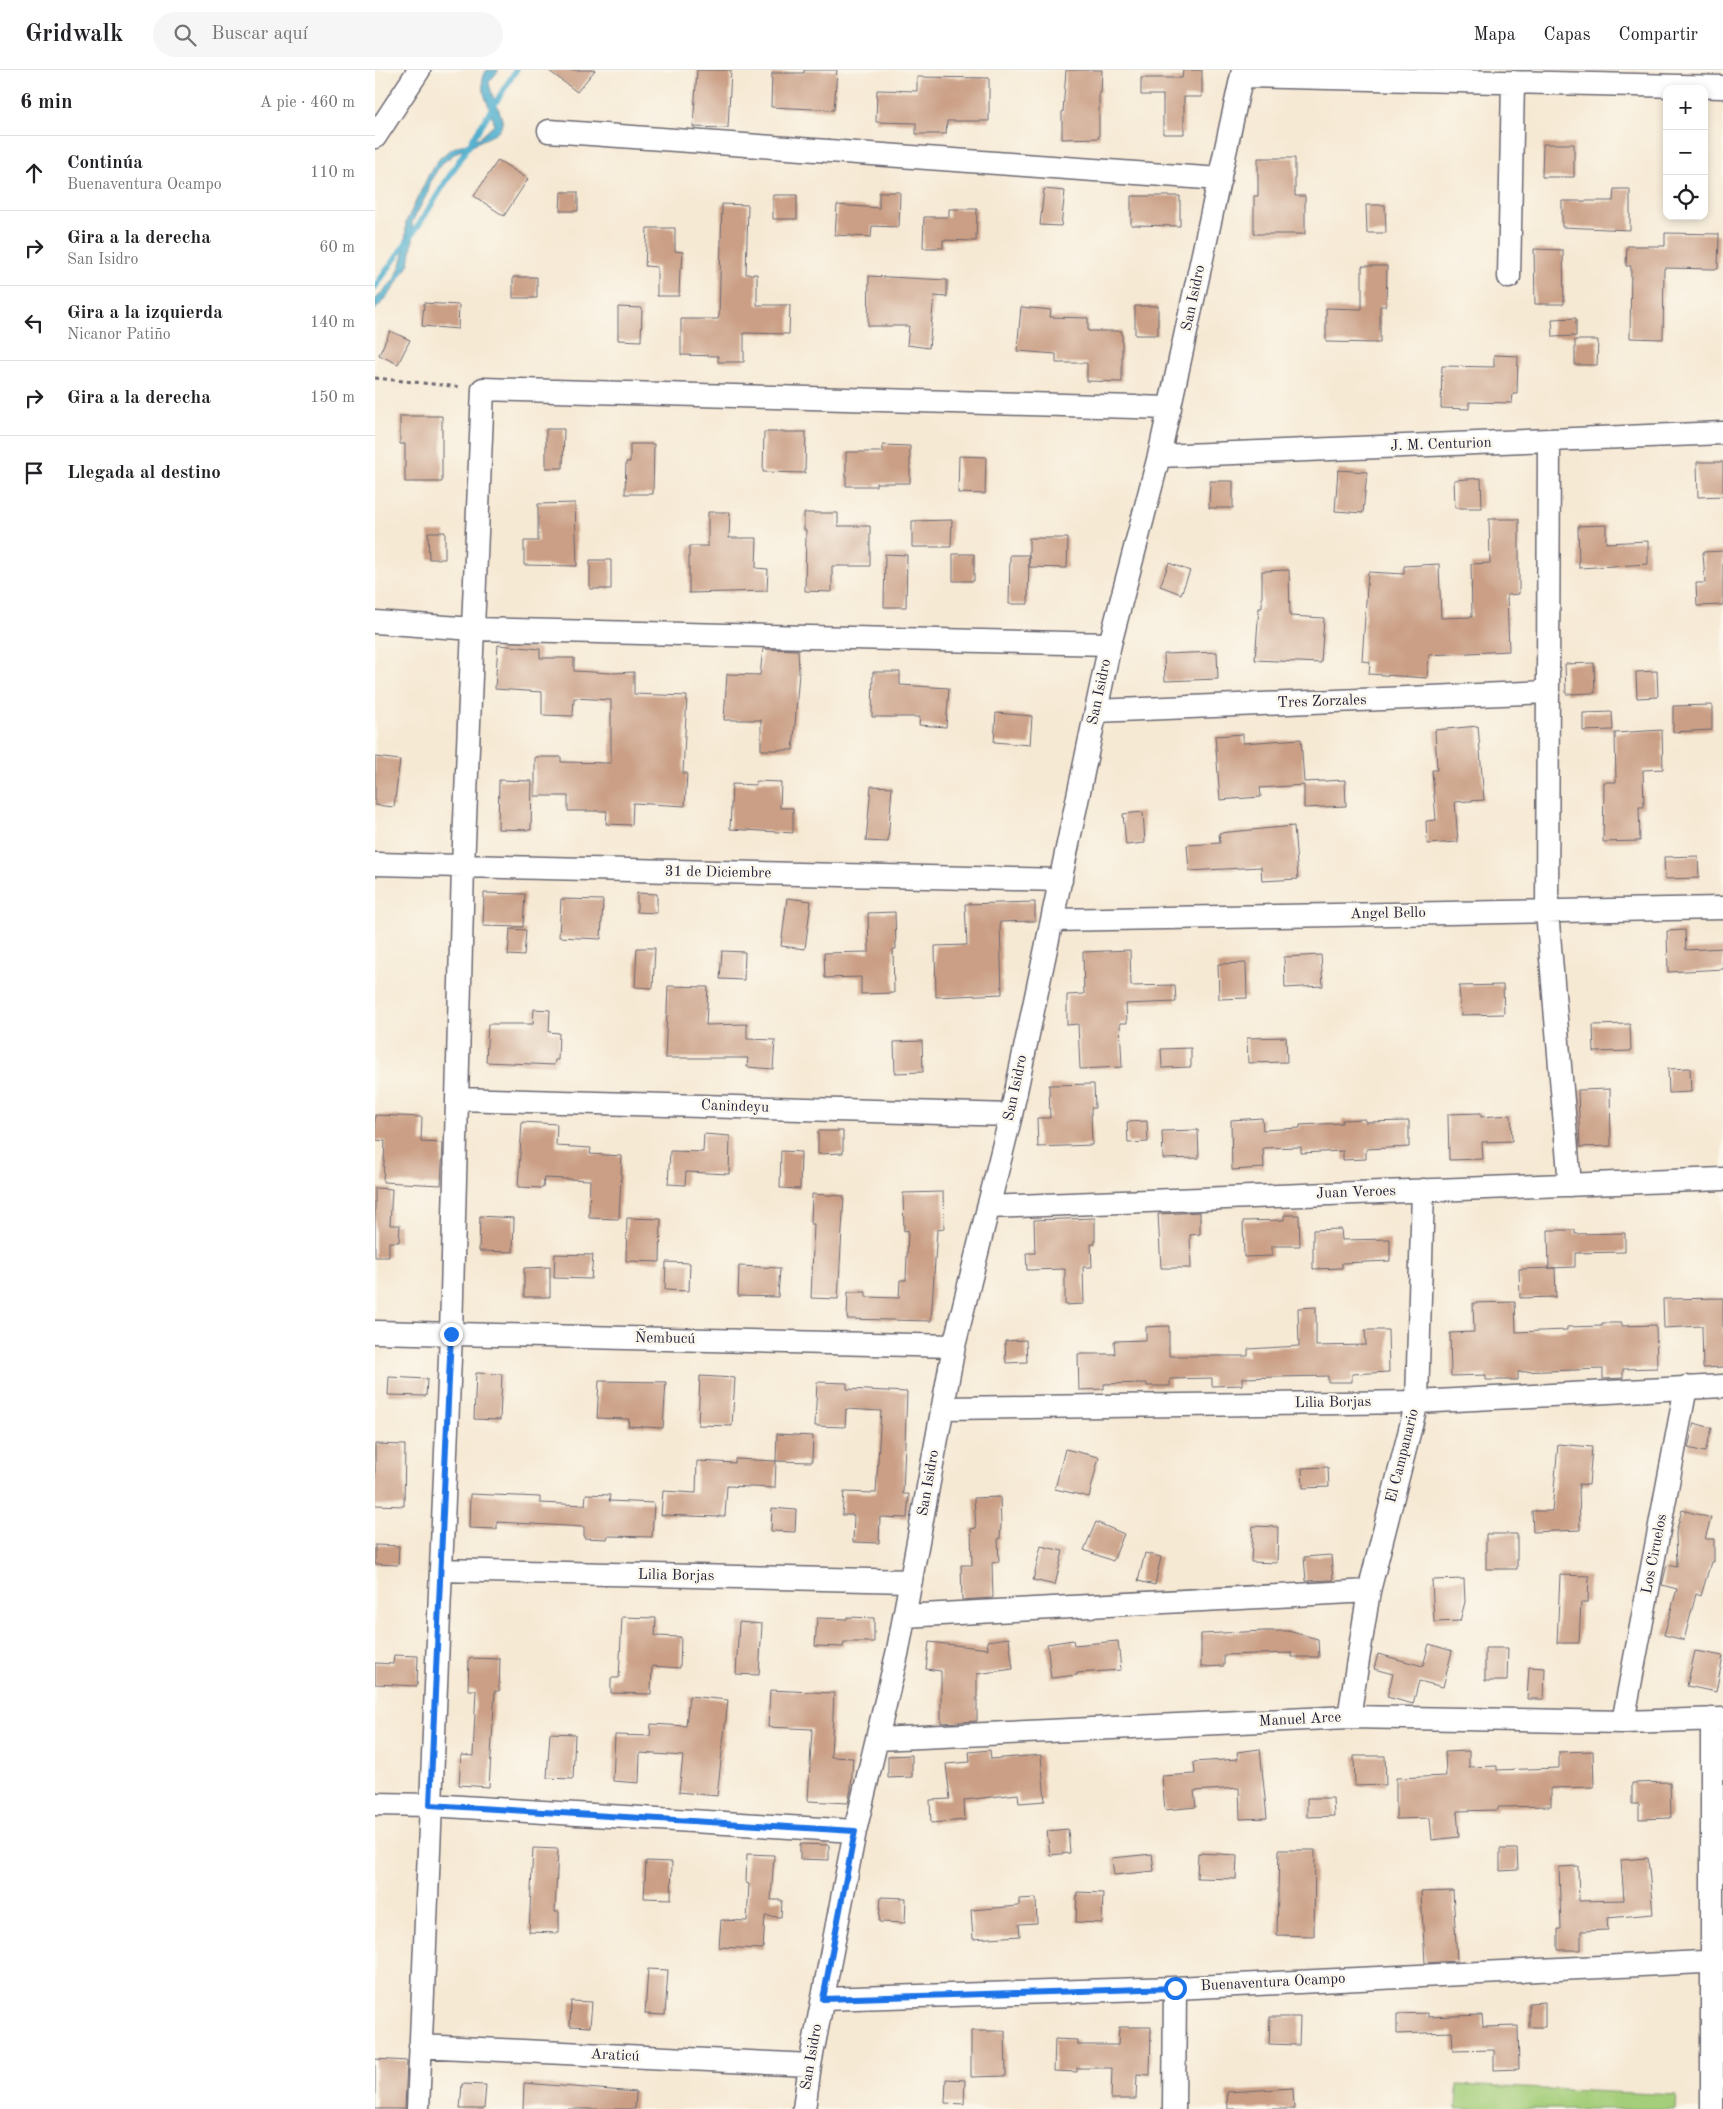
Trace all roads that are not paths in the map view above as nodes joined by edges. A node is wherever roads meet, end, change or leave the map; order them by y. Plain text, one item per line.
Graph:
1 (419, 70) edge
2 (1242, 73) edge
3 (1513, 82) junction
4 (1723, 87) edge
5 (549, 131) dead end
6 (375, 137) edge
7 (1220, 179) junction
8 (1509, 277) dead end
9 (1170, 408) junction
10 (1723, 433) edge
11 (1549, 442) junction
12 (1159, 456) junction
13 (375, 622) edge
14 (474, 628) junction
15 (1110, 644) junction
16 (1548, 692) junction
17 (1096, 711) junction
18 (375, 864) edge
19 (463, 867) junction
20 (1061, 880) junction
21 (1723, 908) edge
22 (1547, 911) junction
23 (1052, 920) junction
24 (459, 1099) junction
25 (1011, 1115) junction
26 (1723, 1179) edge
27 (1571, 1185) junction
28 (1423, 1190) junction
29 (988, 1207) junction
30 (375, 1332) edge
31 (451, 1334) junction
32 (954, 1346) junction
33 (1723, 1386) edge
34 (1686, 1387) junction
35 (1417, 1402) junction
36 (943, 1408) junction
37 (441, 1570) junction
38 (911, 1582) junction
39 (1369, 1591) junction
40 (904, 1616) junction
41 (1349, 1718) junction
42 (1717, 1719) edge
43 (1623, 1722) junction
44 (877, 1739) junction
45 (375, 1804) edge
46 (430, 1805) junction
47 (855, 1831) junction
48 (1717, 1961) edge
49 (1175, 1988) junction
50 (823, 1999) junction
51 (419, 2046) junction
52 (810, 2066) junction
53 (418, 2109) edge
54 (804, 2109) edge
55 (1174, 2109) edge
56 (1712, 2109) edge

1 - 6 street
2 - 3 street
2 - 7 street, San Isidro
3 - 4 street
3 - 8 street
5 - 7 street
7 - 9 street, San Isidro
9 - 12 street, San Isidro
9 - 14 street
10 - 11 street, J. M. Centurion
11 - 12 street, J. M. Centurion
11 - 16 street
12 - 15 street, San Isidro
13 - 14 street
14 - 15 street
14 - 19 street
15 - 17 street, San Isidro
16 - 17 street, Tres Zorzales
16 - 22 street
17 - 20 street, San Isidro
18 - 19 street, 31 de Diciembre
19 - 20 street, 31 de Diciembre
19 - 24 street
20 - 23 street, San Isidro
21 - 22 street, Angel Bello
22 - 23 street, Angel Bello
22 - 27 street
23 - 25 street, San Isidro
24 - 25 street, Canindeyu
24 - 31 street
25 - 29 street, San Isidro
26 - 27 street, Juan Veroes
27 - 28 street, Juan Veroes
28 - 29 street, Juan Veroes
28 - 35 street, El Campanario
29 - 32 street, San Isidro
30 - 31 street, Ñembucú
31 - 32 street, Ñembucú
31 - 37 street
32 - 36 street, San Isidro
33 - 34 street, Lilia Borjas
34 - 35 street, Lilia Borjas
34 - 43 street, Los Ciruelos
35 - 36 street, Lilia Borjas
35 - 39 street, El Campanario
36 - 38 street, San Isidro
37 - 38 street, Lilia Borjas
37 - 46 street
38 - 40 street, San Isidro
39 - 40 street
39 - 41 street, El Campanario
40 - 44 street, San Isidro
41 - 43 street, Manuel Arce
41 - 44 street, Manuel Arce
42 - 43 street, Manuel Arce
42 - 48 street
44 - 47 street, San Isidro
45 - 46 street
46 - 47 street
46 - 51 street
47 - 50 street, San Isidro
48 - 49 street, Buenaventura Ocampo
48 - 56 street
49 - 50 street, Buenaventura Ocampo
49 - 55 street
50 - 52 street, San Isidro
51 - 52 street, Araticú
51 - 53 street
52 - 54 street, San Isidro

